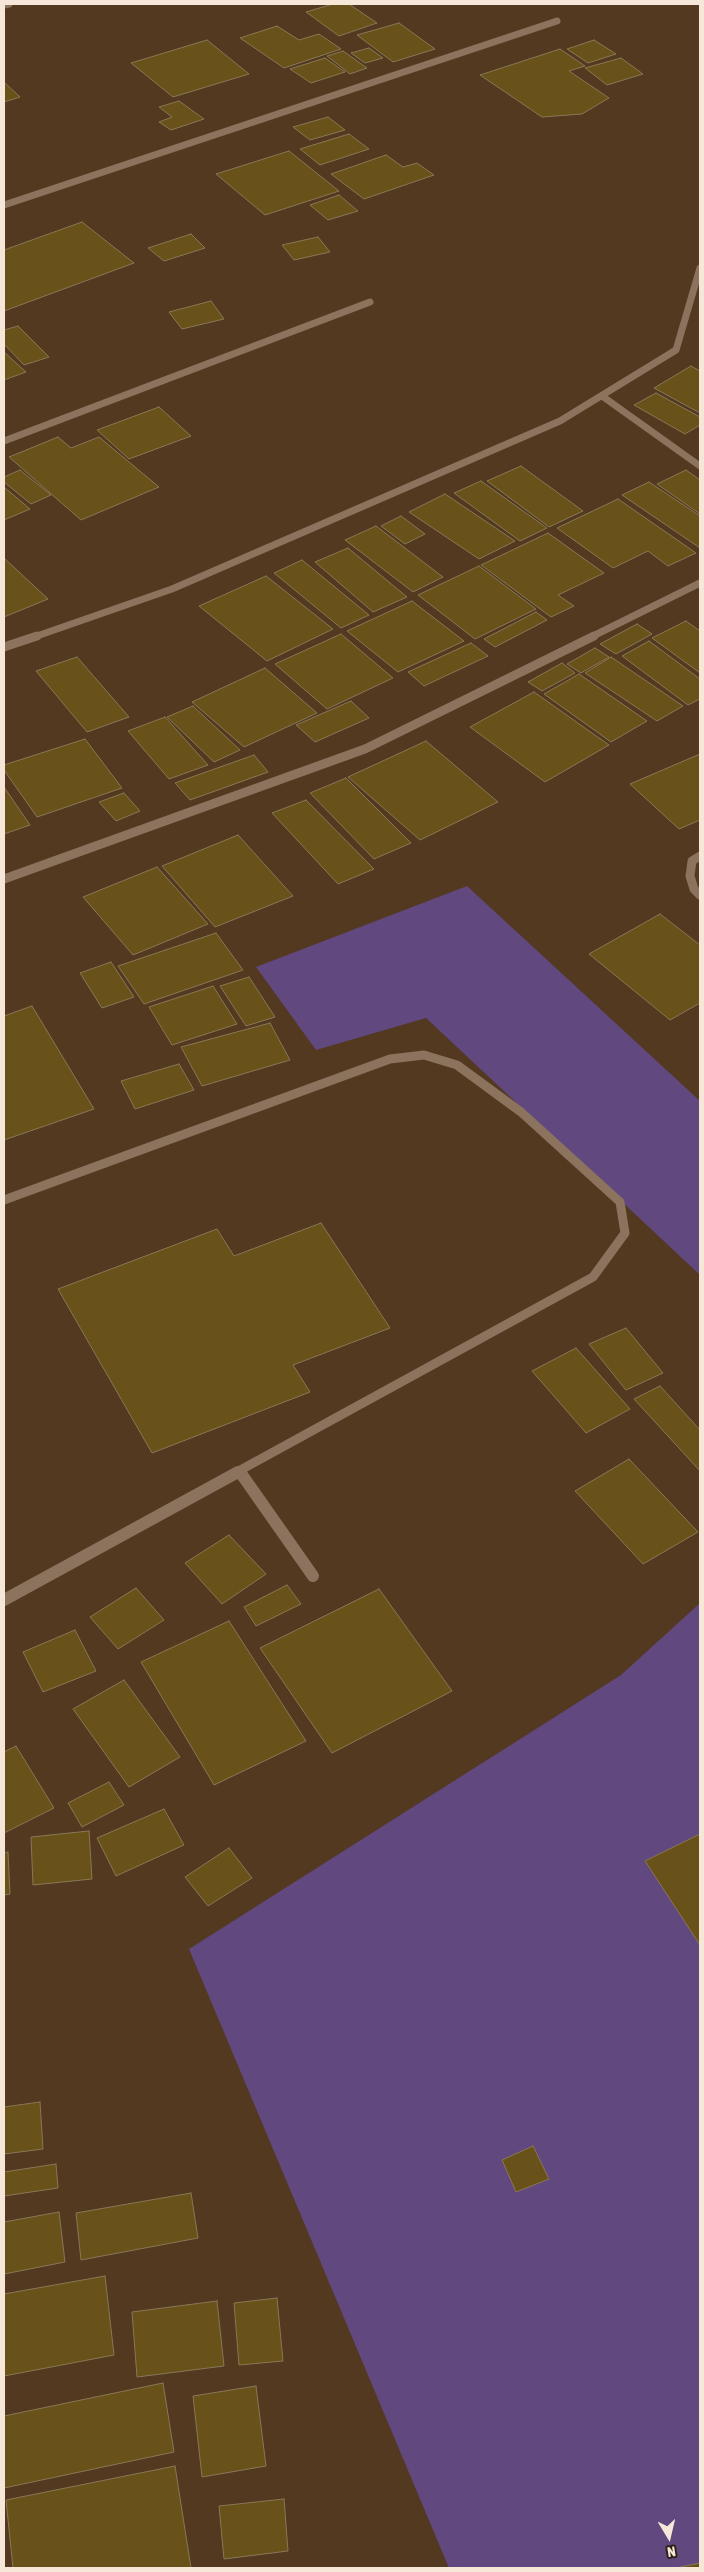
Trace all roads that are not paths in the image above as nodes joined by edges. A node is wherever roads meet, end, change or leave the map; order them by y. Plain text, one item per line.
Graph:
1 (9, 4) edge
2 (4, 5) edge
3 (557, 21) dead end
4 (4, 205) edge
5 (700, 268) edge
6 (370, 302) dead end
7 (602, 396) junction
8 (4, 441) edge
9 (700, 466) edge
10 (700, 583) edge
11 (4, 647) edge
12 (700, 856) edge
13 (4, 879) edge
14 (700, 895) edge
15 (4, 1200) edge
16 (239, 1471) junction
17 (313, 1576) dead end
18 (4, 1600) edge

1 - 2 street
3 - 4 street
5 - 7 street
6 - 8 street
7 - 9 street
7 - 11 street
10 - 13 street
12 - 14 street
15 - 16 street
16 - 17 street
16 - 18 street

